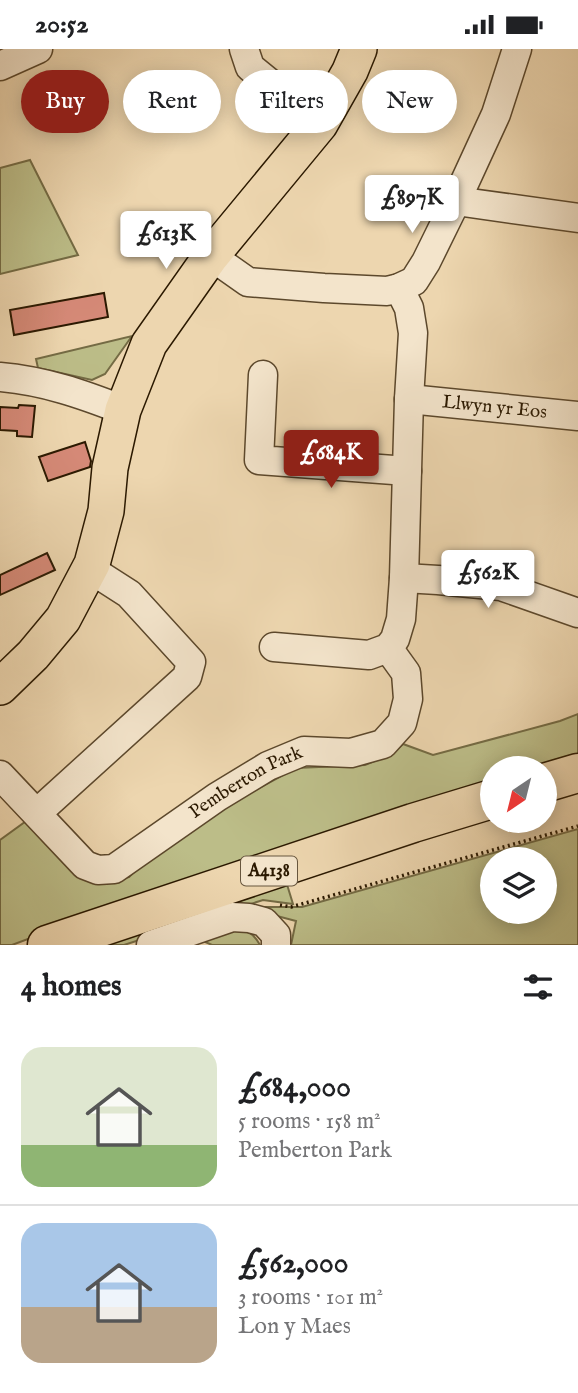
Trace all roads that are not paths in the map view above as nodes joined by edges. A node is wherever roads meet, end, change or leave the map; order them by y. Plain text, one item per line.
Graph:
1 (38, 49) edge
2 (244, 49) edge
3 (359, 49) edge
4 (517, 49) edge
5 (0, 66) edge
6 (254, 70) edge
7 (348, 75) edge
8 (313, 133) edge
9 (456, 201) junction
10 (578, 218) edge
11 (212, 256) junction
12 (399, 288) junction
13 (263, 375) dead end
14 (0, 377) edge
15 (409, 399) junction
16 (123, 410) junction
17 (578, 416) edge
18 (407, 471) junction
19 (90, 569) junction
20 (404, 578) junction
21 (578, 614) edge
22 (274, 647) dead end
23 (388, 648) junction
24 (0, 687) edge
25 (578, 773) edge
26 (0, 775) edge
27 (557, 779) edge
28 (480, 803) edge
29 (37, 813) junction
30 (47, 945) edge
31 (152, 945) edge
32 (276, 945) edge

1 - 5 street
2 - 6 street
3 - 7 main road
4 - 9 street
8 - 11 main road
9 - 10 street
9 - 12 street
11 - 12 street
11 - 16 main road
12 - 15 street
13 - 18 street
14 - 16 street
15 - 17 street, Llwyn yr Eos
15 - 18 street
16 - 19 main road
18 - 20 street
19 - 24 main road
19 - 29 street
20 - 21 street
20 - 23 street
22 - 23 street
23 - 29 street, Pemberton Park
25 - 27 highway
26 - 29 street, Pemberton Park
28 - 30 highway, A4138
31 - 32 street

